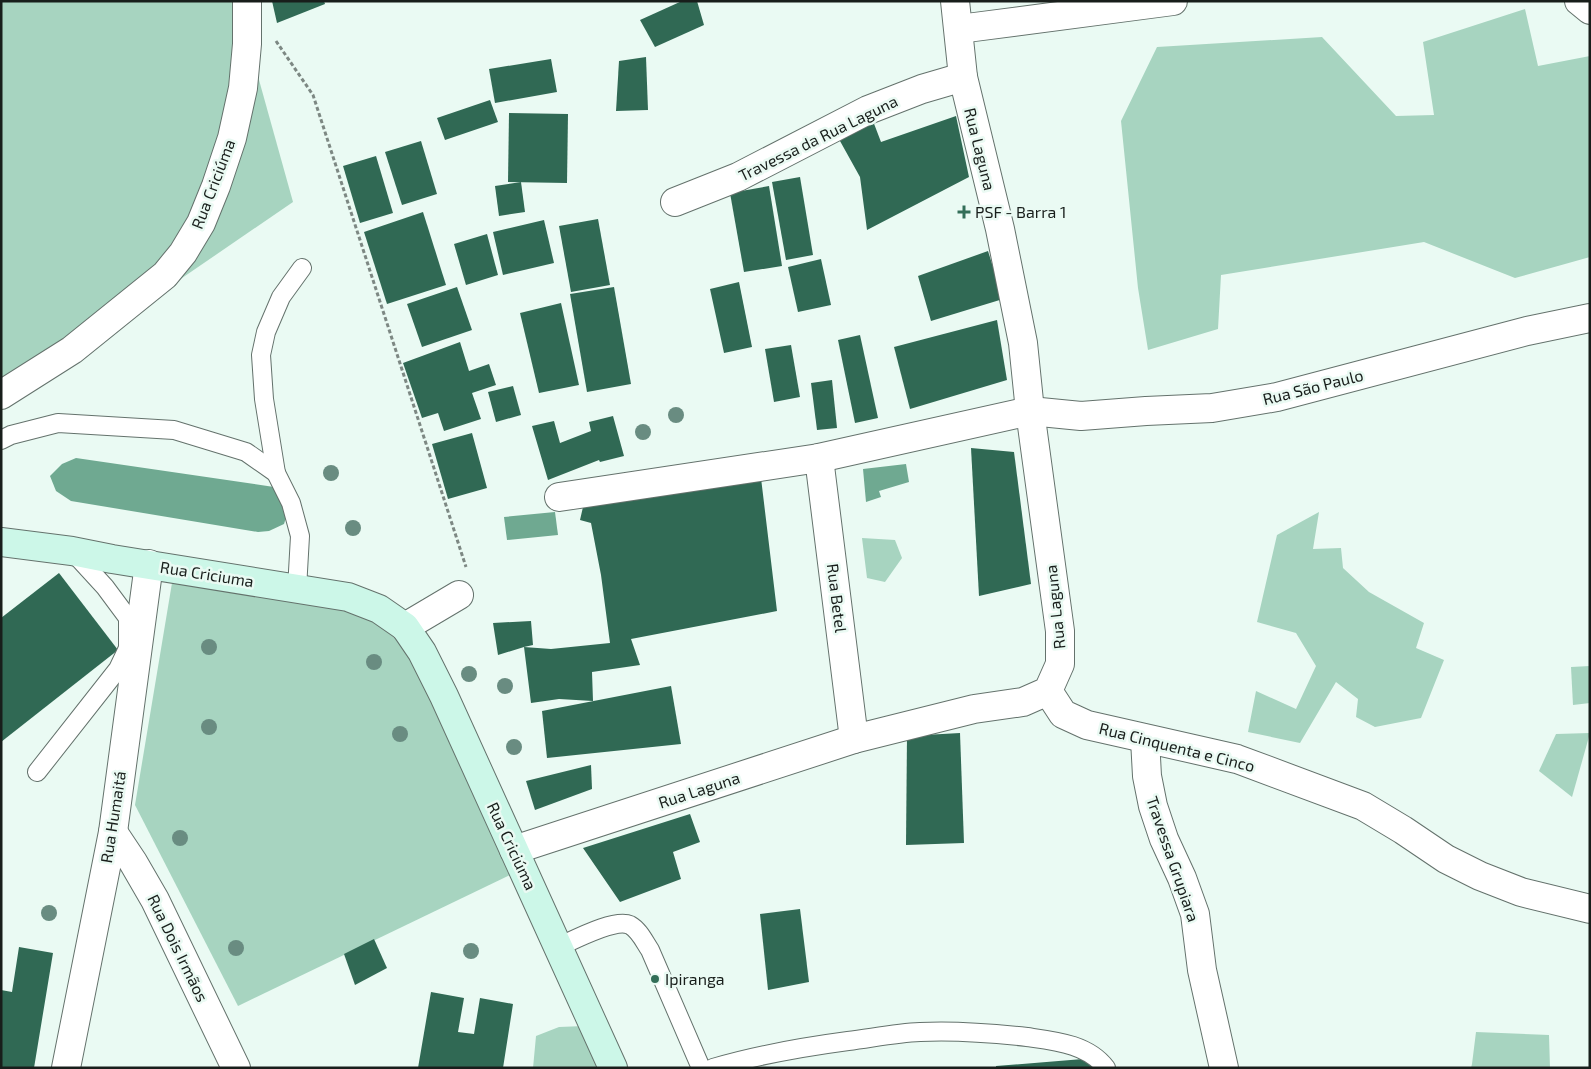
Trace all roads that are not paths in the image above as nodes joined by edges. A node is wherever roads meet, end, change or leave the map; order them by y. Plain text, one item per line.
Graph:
1 (247, 1) edge
2 (955, 1) edge
3 (1173, 1) edge
4 (1579, 1) edge
5 (1590, 10) edge
6 (959, 29) junction
7 (963, 77) junction
8 (675, 202) dead end
9 (302, 268) dead end
10 (1590, 318) edge
11 (1, 395) edge
12 (1030, 411) junction
13 (1, 440) edge
14 (819, 458) junction
15 (276, 473) junction
16 (559, 497) dead end
17 (2, 543) edge
18 (72, 551) junction
19 (150, 564) junction
20 (297, 589) junction
21 (459, 595) road end
22 (405, 627) junction
23 (1048, 690) junction
24 (854, 739) junction
25 (1145, 739) junction
26 (37, 772) dead end
27 (113, 832) junction
28 (514, 850) junction
29 (1590, 909) edge
30 (558, 947) junction
31 (66, 1068) edge
32 (236, 1068) edge
33 (613, 1068) edge
34 (701, 1068) edge
35 (714, 1068) edge
36 (1106, 1068) edge
37 (1224, 1068) edge

1 - 11 street, Rua Criciúma
2 - 6 street, Rua Laguna
3 - 6 street
4 - 5 street
6 - 7 street, Rua Laguna
7 - 8 street, Travessa da Rua Laguna
7 - 12 street, Rua Laguna
9 - 15 lane
10 - 12 street, Rua São Paulo
12 - 14 street
12 - 23 street, Rua Laguna
13 - 15 lane
14 - 16 street
14 - 24 street, Rua Betel
15 - 20 lane
17 - 18 main road, Rua Criciuma
18 - 19 main road, Rua Criciuma
18 - 26 lane
19 - 20 main road, Rua Criciuma
19 - 27 street, Rua Humaitá
20 - 22 main road, Rua Criciuma
21 - 22 street
22 - 28 main road, Rua Criciúma
23 - 24 street, Rua Laguna
23 - 25 street, Rua Cinquenta e Cinco
24 - 28 street, Rua Laguna
25 - 29 street, Rua Cinquenta e Cinco
25 - 37 street, Travessa Grupiara
27 - 31 street, Rua Humaitá
27 - 32 street, Rua Dois Irmãos
28 - 30 main road, Rua Criciúma
30 - 33 main road, Rua Criciúma
30 - 34 lane
35 - 36 lane

